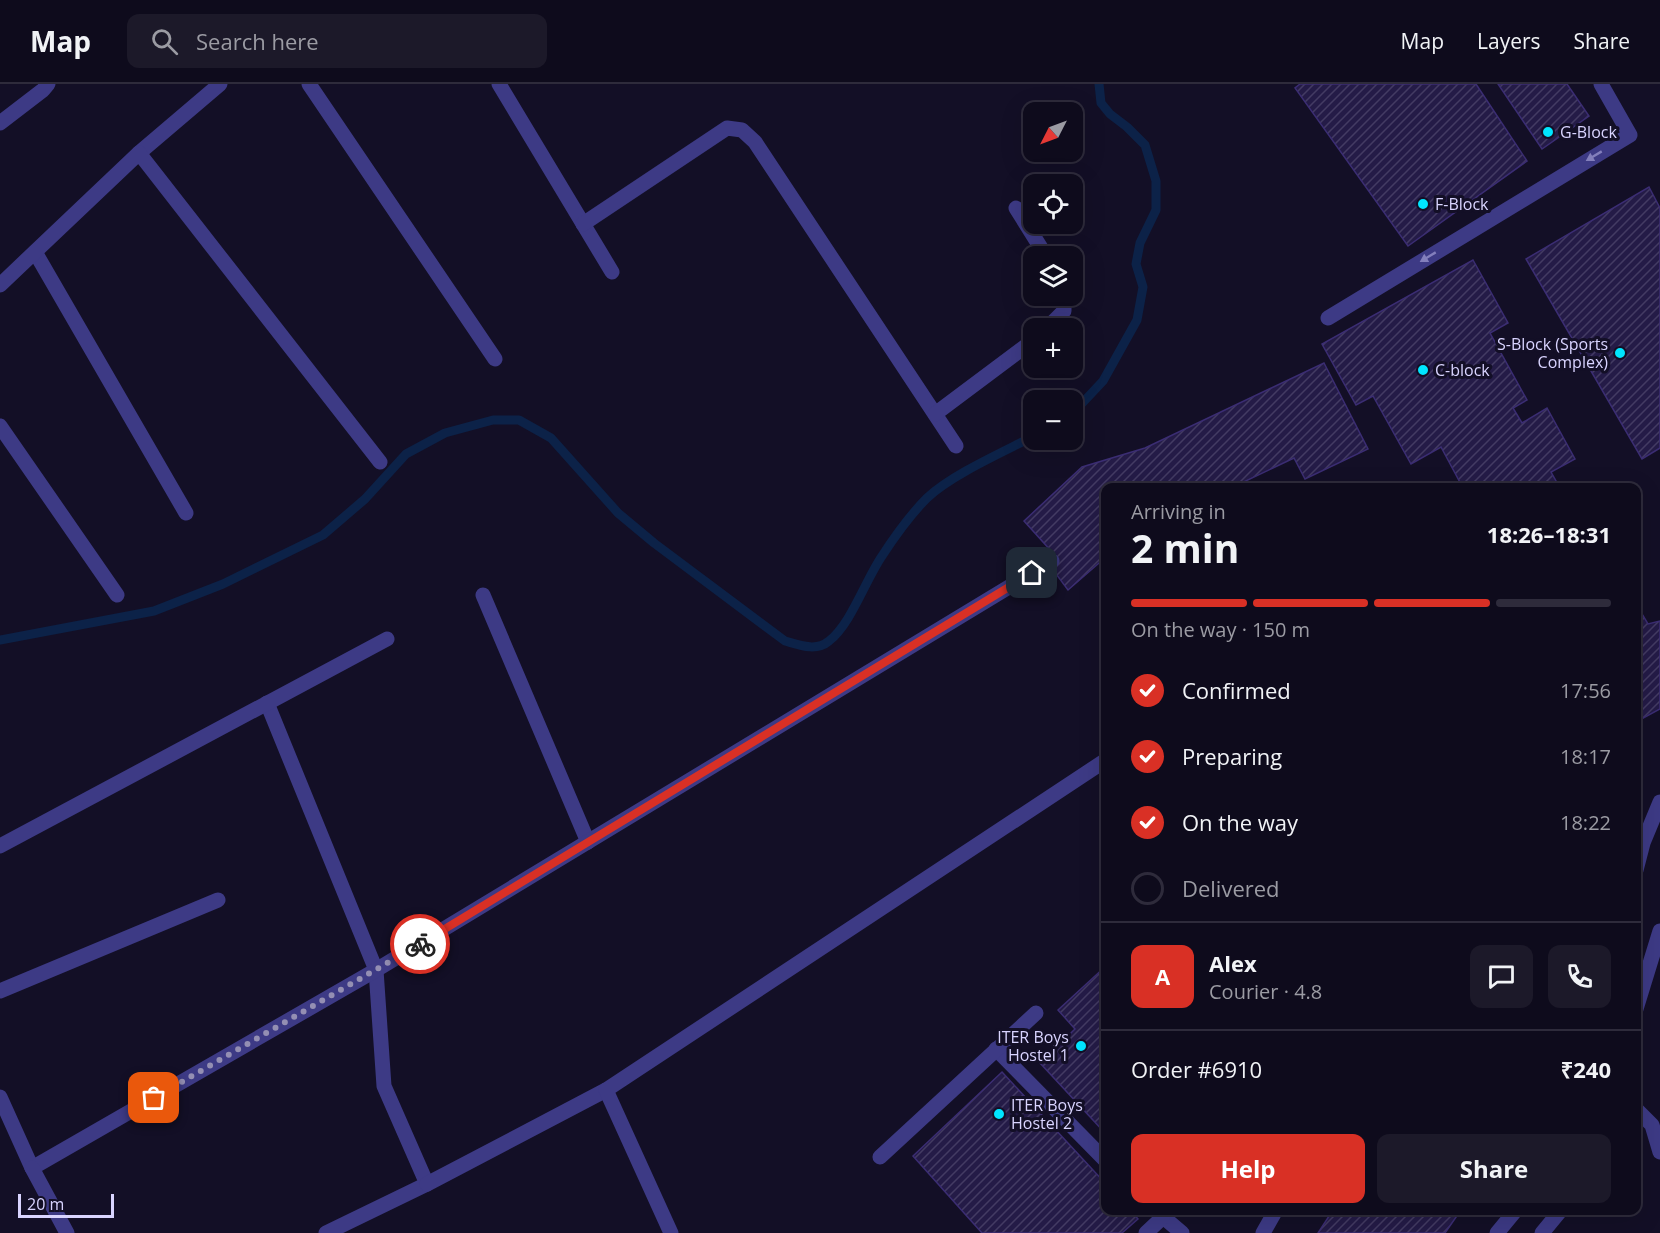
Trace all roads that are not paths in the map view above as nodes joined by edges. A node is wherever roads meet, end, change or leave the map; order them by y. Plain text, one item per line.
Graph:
1 (48, 84) edge
2 (220, 84) edge
3 (309, 84) edge
4 (499, 84) edge
5 (1600, 84) edge
6 (0, 123) edge
7 (139, 153) junction
8 (1016, 208) dead end
9 (583, 224) junction
10 (1040, 246) edge
11 (35, 252) junction
12 (612, 272) dead end
13 (0, 285) edge
14 (1328, 318) dead end
15 (1023, 348) edge
16 (495, 359) dead end
17 (935, 414) junction
18 (0, 426) edge
19 (956, 446) dead end
20 (380, 462) dead end
21 (186, 513) dead end
22 (1053, 561) dead end
23 (483, 594) dead end
24 (117, 595) dead end
25 (387, 639) dead end
26 (267, 703) junction
27 (1101, 763) edge
28 (1660, 802) edge
29 (1641, 839) edge
30 (588, 842) junction
31 (0, 846) edge
32 (218, 900) dead end
33 (1660, 931) edge
34 (376, 970) junction
35 (0, 990) edge
36 (1641, 992) edge
37 (1036, 1013) dead end
38 (996, 1049) junction
39 (606, 1090) junction
40 (0, 1097) edge
41 (1641, 1114) edge
42 (1660, 1152) edge
43 (1101, 1156) edge
44 (879, 1158) dead end
45 (32, 1168) junction
46 (427, 1184) junction
47 (1158, 1215) edge
48 (1160, 1215) edge
49 (1273, 1215) edge
50 (1512, 1215) edge
51 (1557, 1215) edge
52 (67, 1233) edge
53 (326, 1233) edge
54 (670, 1233) edge
55 (1146, 1233) edge
56 (1182, 1233) edge
57 (1263, 1233) edge
58 (1497, 1233) edge
59 (1542, 1233) edge

1 - 6 street
2 - 7 street
3 - 16 street
4 - 9 street
5 -> 14 street
7 - 11 street
7 - 20 street
8 - 10 street
9 - 12 street
9 - 17 street
11 - 13 street
11 - 21 street
15 - 17 street
17 - 19 street
18 - 24 street
22 - 30 street
23 - 30 street
25 - 26 street
26 - 31 street
26 - 34 street
27 - 39 street
28 - 29 street
30 - 34 street
32 - 35 street
33 - 36 street
34 - 45 street
34 - 46 street
37 - 38 street
38 - 43 street
38 - 44 street
39 - 46 street
39 - 54 street
40 - 45 street
41 - 42 street
45 - 52 street
46 - 53 street
47 - 55 street
48 - 56 street
49 - 57 street
50 - 58 street
51 - 59 street

